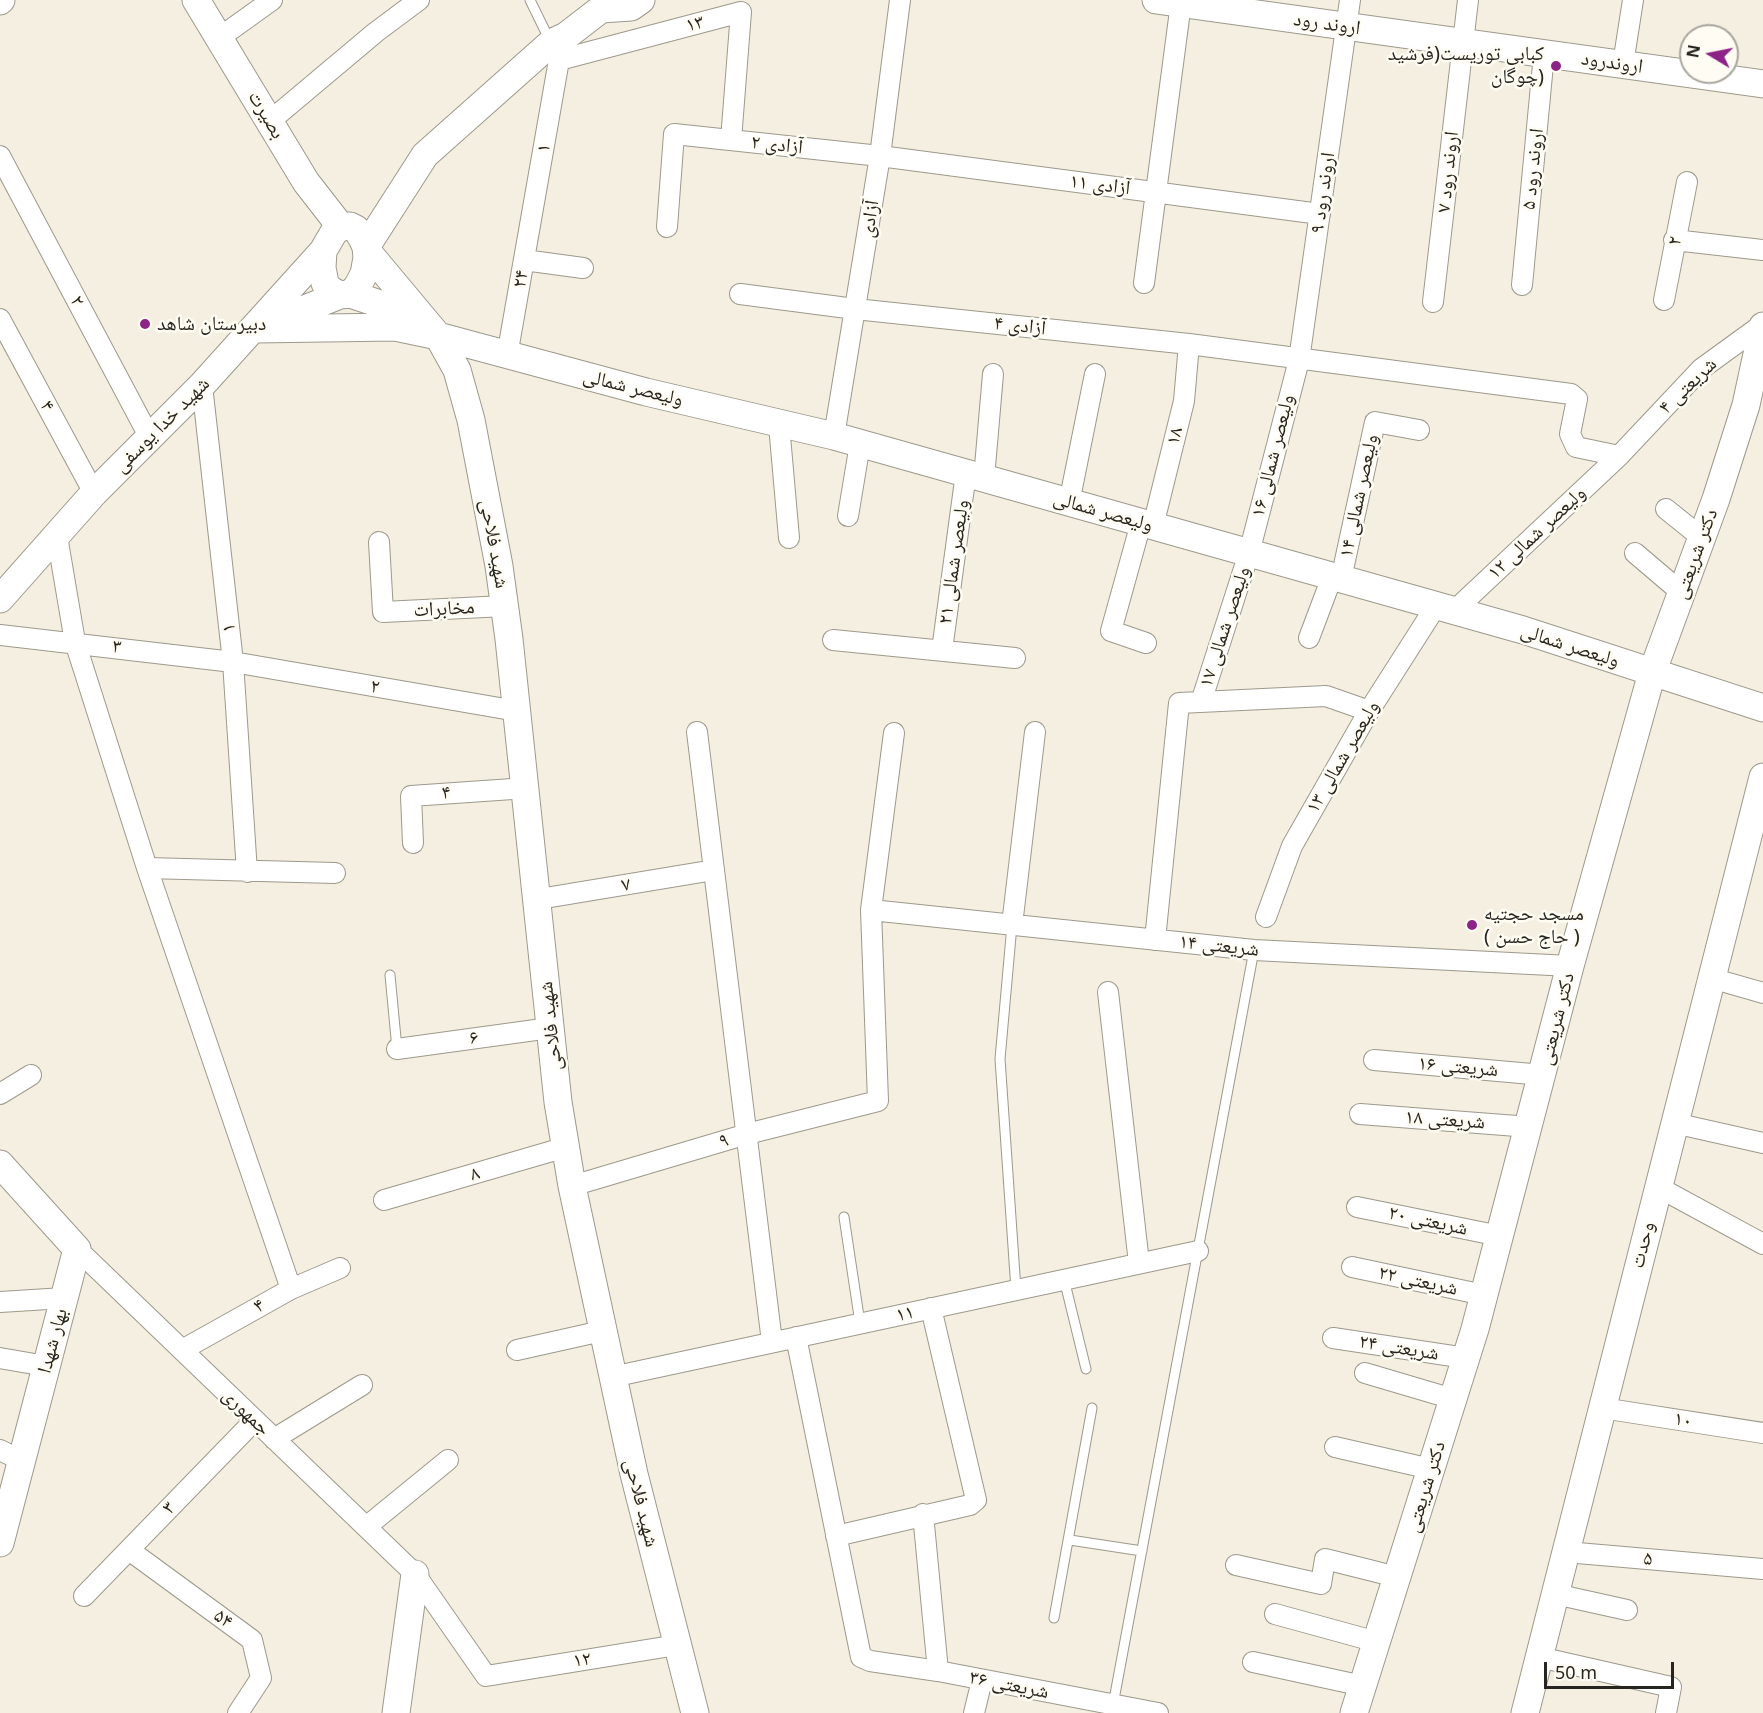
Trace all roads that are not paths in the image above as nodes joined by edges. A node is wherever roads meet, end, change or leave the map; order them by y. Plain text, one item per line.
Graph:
1 (196, 0) edge
2 (272, 0) edge
3 (419, 0) edge
4 (530, 0) edge
5 (641, 0) edge
6 (900, 0) edge
7 (1350, 0) edge
8 (1468, 0) edge
9 (1633, 0) edge
10 (1168, 1) edge
11 (603, 5) edge
12 (740, 6) edge
13 (1347, 27) junction
14 (219, 38) junction
15 (1462, 43) junction
16 (559, 46) junction
17 (1544, 54) junction
18 (1623, 64) junction
19 (1763, 84) edge
20 (270, 121) junction
21 (731, 140) junction
22 (425, 155) junction
23 (0, 156) edge
24 (880, 156) junction
25 (1687, 182) dead end
26 (1157, 193) junction
27 (1320, 214) junction
28 (667, 227) dead end
29 (335, 237) junction
30 (1674, 240) junction
31 (367, 249) junction
32 (1763, 250) edge
33 (524, 260) junction
34 (583, 268) dead end
35 (1144, 283) dead end
36 (1521, 285) dead end
37 (740, 294) dead end
38 (345, 295) junction
39 (1664, 300) dead end
40 (1434, 302) dead end
41 (855, 309) junction
42 (0, 319) edge
43 (1763, 325) edge
44 (255, 329) junction
45 (438, 336) junction
46 (1189, 344) junction
47 (507, 356) junction
48 (1299, 360) junction
49 (993, 374) dead end
50 (1095, 374) dead end
51 (1758, 380) edge
52 (202, 385) junction
53 (779, 425) junction
54 (1419, 430) dead end
55 (834, 436) junction
56 (150, 438) junction
57 (860, 444) junction
58 (1619, 456) junction
59 (975, 476) junction
60 (94, 493) junction
61 (1069, 503) junction
62 (1666, 508) dead end
63 (848, 516) dead end
64 (1147, 524) junction
65 (57, 536) junction
66 (789, 538) dead end
67 (1702, 538) junction
68 (379, 542) dead end
69 (1249, 553) junction
70 (1635, 553) dead end
71 (1337, 578) junction
72 (1682, 593) junction
73 (1, 595) edge
74 (505, 606) junction
75 (1445, 608) junction
76 (0, 635) edge
77 (1309, 638) dead end
78 (833, 640) dead end
79 (75, 642) junction
80 (1146, 643) dead end
81 (942, 650) junction
82 (1015, 658) dead end
83 (233, 662) junction
84 (1652, 673) junction
85 (1201, 702) junction
86 (1763, 708) edge
87 (517, 711) junction
88 (1369, 711) junction
89 (697, 732) dead end
90 (1035, 732) dead end
91 (894, 733) dead end
92 (1763, 777) edge
93 (527, 788) junction
94 (413, 843) dead end
95 (147, 868) junction
96 (714, 870) junction
97 (247, 872) junction
98 (335, 873) dead end
99 (538, 899) junction
100 (871, 910) junction
101 (1266, 917) dead end
102 (1012, 925) junction
103 (1155, 940) junction
104 (1254, 950) junction
105 (1570, 966) junction
106 (390, 975) dead end
107 (1711, 978) junction
108 (1108, 992) dead end
109 (1763, 993) edge
110 (550, 1028) junction
111 (397, 1049) joint
112 (1374, 1060) dead end
113 (31, 1075) dead end
114 (1543, 1076) junction
115 (0, 1094) edge
116 (1360, 1114) dead end
117 (1674, 1123) junction
118 (1530, 1126) junction
119 (747, 1134) junction
120 (1763, 1143) edge
121 (566, 1147) junction
122 (0, 1164) edge
123 (572, 1186) junction
124 (1658, 1187) junction
125 (384, 1200) dead end
126 (1357, 1207) dead end
127 (844, 1217) dead end
128 (1500, 1236) junction
129 (1763, 1244) edge
130 (77, 1249) junction
131 (1198, 1251) junction
132 (1138, 1263) junction
133 (1352, 1267) dead end
134 (340, 1268) dead end
135 (1064, 1279) junction
136 (291, 1288) junction
137 (1016, 1290) junction
138 (1484, 1295) junction
139 (64, 1298) junction
140 (0, 1302) edge
141 (931, 1308) junction
142 (860, 1323) junction
143 (602, 1331) junction
144 (796, 1337) junction
145 (1333, 1338) dead end
146 (772, 1342) junction
147 (182, 1350) junction
148 (517, 1350) dead end
149 (0, 1358) edge
150 (1466, 1358) junction
151 (46, 1366) junction
152 (1086, 1370) dead end
153 (1365, 1372) dead end
154 (612, 1377) junction
155 (362, 1385) dead end
156 (1453, 1399) junction
157 (1092, 1408) dead end
158 (1602, 1408) junction
159 (255, 1420) junction
160 (1763, 1433) edge
161 (274, 1439) junction
162 (1335, 1447) dead end
163 (11, 1456) edge
164 (448, 1460) dead end
165 (1431, 1469) junction
166 (922, 1514) junction
167 (366, 1527) junction
168 (836, 1536) junction
169 (1070, 1540) junction
170 (0, 1543) edge
171 (129, 1550) junction
172 (1142, 1551) junction
173 (1566, 1552) junction
174 (1236, 1565) dead end
175 (1763, 1569) edge
176 (415, 1574) junction
177 (1397, 1577) junction
178 (1555, 1593) junction
179 (84, 1596) dead end
180 (1627, 1610) dead end
181 (1275, 1614) dead end
182 (1054, 1618) dead end
183 (1377, 1642) junction
184 (677, 1645) junction
185 (1539, 1657) junction
186 (1254, 1662) dead end
187 (938, 1671) junction
188 (486, 1676) joint
189 (982, 1680) junction
190 (1363, 1686) junction
191 (1113, 1705) junction
192 (238, 1713) edge
193 (396, 1713) edge
194 (695, 1713) edge
195 (974, 1713) edge
196 (1158, 1713) edge
197 (1354, 1713) edge
198 (1525, 1713) edge
199 (1666, 1713) edge

1 - 14 street, بصیرت
2 - 14 street
3 - 20 street
4 - 16 lane
5 - 11 street
6 - 24 street, آزادی
7 - 13 street, اروند رود ۹
8 - 15 street, اروند رود ۷
9 - 18 street
10 - 13 street, اروند رود
10 - 26 street
11 - 16 street
12 - 16 street, ۱۳
12 - 21 street, ۱۳
13 - 15 street, اروند رود
13 - 27 street, اروند رود ۹
14 - 20 street, بصیرت
15 - 17 street, اروندرود
15 - 40 street, اروند رود ۷
16 - 22 street
16 - 33 street, ۱
17 - 18 street, اروندرود
17 - 36 street, اروند رود ۵
18 - 19 street, اروندرود
20 - 29 street, بصیرت
21 - 24 street, آزادی ۲
21 - 28 street, آزادی ۲
22 - 29 street, شهید خدا یوسفی
22 - 31 street
23 - 56 street, ۲
24 - 26 street, آزادی ۱۱
24 - 41 street, آزادی
25 - 30 street, ۲
26 - 27 street, آزادی ۱۱
26 - 35 street
27 - 48 street, اروند رود ۹
29 - 31 street, بصیرت
29 - 38 street
29 - 44 street, شهید خدا یوسفی
30 - 32 street
30 - 39 street, ۲
31 - 38 street
31 - 45 street, شهید فلاحی
33 - 34 street, ۲۴
33 - 47 street, ۲۴
37 - 41 street, آزادی ۴
38 - 44 street
38 - 45 street
41 - 46 street, آزادی ۴
41 - 55 street, آزادی
42 - 60 street, ۴
43 - 51 street, دکتر شریعتی
43 - 58 street, شریعتی ۴
44 - 45 street
44 - 52 street, شهید خدا یوسفی
45 - 47 street, ولیعصر شمالی
45 - 74 street, شهید فلاحی
46 - 48 street, آزادی ۴
46 - 64 street, ۱۸
47 - 53 street, ولیعصر شمالی
48 - 58 street, آزادی ۴
48 - 69 street, ولیعصر شمالی ۱۶
49 - 59 street, ولیعصر شمالی ۲۱
50 - 61 street
51 - 67 street, دکتر شریعتی
52 - 56 street, شهید خدا یوسفی
52 - 83 street, ۱
53 - 55 street, ولیعصر شمالی
53 - 66 street
54 - 71 street, ولیعصر شمالی ۱۴
55 - 57 street, ولیعصر شمالی
56 - 60 street, شهید خدا یوسفی
57 - 59 street, ولیعصر شمالی
57 - 63 street
58 - 75 street, ولیعصر شمالی ۱۲
59 - 61 street, ولیعصر شمالی
59 - 81 street, ولیعصر شمالی ۲۱
60 - 65 street, شهید خدا یوسفی
61 - 64 street, ولیعصر شمالی
62 - 67 street
64 - 69 street, ولیعصر شمالی
64 - 80 street, ۱۸
65 - 73 street, شهید خدا یوسفی
65 - 79 street
67 - 72 street, دکتر شریعتی
68 - 74 street, مخابرات
69 - 71 street, ولیعصر شمالی
69 - 85 street, ولیعصر شمالی ۱۷
70 - 72 street
71 - 75 street, ولیعصر شمالی
71 - 77 street
72 - 84 street, دکتر شریعتی
74 - 87 street, شهید فلاحی
75 - 84 street, ولیعصر شمالی
75 - 88 street, ولیعصر شمالی ۱۳
76 - 79 street, ۳
78 - 81 street
79 - 83 street, ۳
79 - 95 street
81 - 82 street
83 - 87 street, ۲
83 - 97 street, ۱
84 - 86 street, ولیعصر شمالی
84 - 105 street, دکتر شریعتی
85 - 88 street
85 - 103 street
87 - 93 street, شهید فلاحی
88 - 101 street, ولیعصر شمالی ۱۳
89 - 96 street
90 - 102 street
91 - 100 street
92 - 107 street, وحدت
93 - 94 street, ۴
93 - 99 street, شهید فلاحی
95 - 97 street
95 - 136 street
96 - 99 street, ۷
96 - 119 street
97 - 98 street
99 - 110 street, شهید فلاحی
100 - 102 street, شریعتی ۱۴
100 - 119 street, ۹
102 - 103 street, شریعتی ۱۴
102 - 137 lane
103 - 104 street, شریعتی ۱۴
104 - 105 street, شریعتی ۱۴
104 - 131 lane
105 - 114 street, دکتر شریعتی
106 - 111 lane
107 - 109 street
107 - 117 street, وحدت
108 - 132 street
110 - 111 street, ۶
110 - 121 street, شهید فلاحی
112 - 114 street, شریعتی ۱۶
113 - 115 street
114 - 118 street, دکتر شریعتی
116 - 118 street, شریعتی ۱۸
117 - 120 street
117 - 124 street, وحدت
118 - 128 street, دکتر شریعتی
119 - 123 street, ۹
119 - 146 street
121 - 123 street, شهید فلاحی
121 - 125 street, ۸
122 - 130 street
123 - 143 street, شهید فلاحی
124 - 129 street
124 - 158 street, وحدت
126 - 128 street, شریعتی ۲۰
127 - 142 lane
128 - 138 street, دکتر شریعتی
130 - 139 street, بهار شهدا
130 - 147 street, جمهوری
131 - 132 street, ۱۱
131 - 172 lane
132 - 135 street, ۱۱
133 - 138 street, شریعتی ۲۲
134 - 136 street, ۴
135 - 137 street, ۱۱
135 - 152 lane
136 - 147 street, ۴
137 - 141 street, ۱۱
138 - 150 street, دکتر شریعتی
139 - 140 street
139 - 151 street, بهار شهدا
141 - 142 street, ۱۱
141 - 166 street
142 - 144 street, ۱۱
143 - 148 street
143 - 154 street, شهید فلاحی
144 - 146 street, ۱۱
144 - 168 street
145 - 150 street, شریعتی ۲۴
146 - 154 street, ۱۱
147 - 159 street, جمهوری
149 - 151 street
150 - 156 street, دکتر شریعتی
151 - 163 street, بهار شهدا
153 - 156 street
154 - 184 street, شهید فلاحی
155 - 161 street
156 - 165 street, دکتر شریعتی
157 - 169 lane
158 - 160 street, ۱۰
158 - 173 street, وحدت
159 - 161 street, جمهوری
159 - 171 street, ۳
161 - 167 street, جمهوری
162 - 165 street
163 - 170 street, بهار شهدا
164 - 167 street
165 - 177 street, دکتر شریعتی
166 - 168 street
166 - 187 street
167 - 176 street, جمهوری
168 - 187 street, شریعتی ۳۶
169 - 172 lane
169 - 182 lane
171 - 179 street, ۳
171 - 192 street, ۵۴
172 - 191 lane
173 - 175 street, ۵
173 - 178 street, وحدت
174 - 177 street
176 - 188 street, جمهوری
176 - 193 street
177 - 183 street, دکتر شریعتی
178 - 180 street
178 - 185 street, وحدت
181 - 183 street
183 - 190 street, دکتر شریعتی
184 - 188 street, ۱۲
184 - 194 street, شهید فلاحی
185 - 198 street, وحدت
185 - 199 street
186 - 190 street
187 - 189 street, شریعتی ۳۶
189 - 191 street, شریعتی ۳۶
189 - 195 street
190 - 197 street, دکتر شریعتی
191 - 196 street, شریعتی ۳۶

